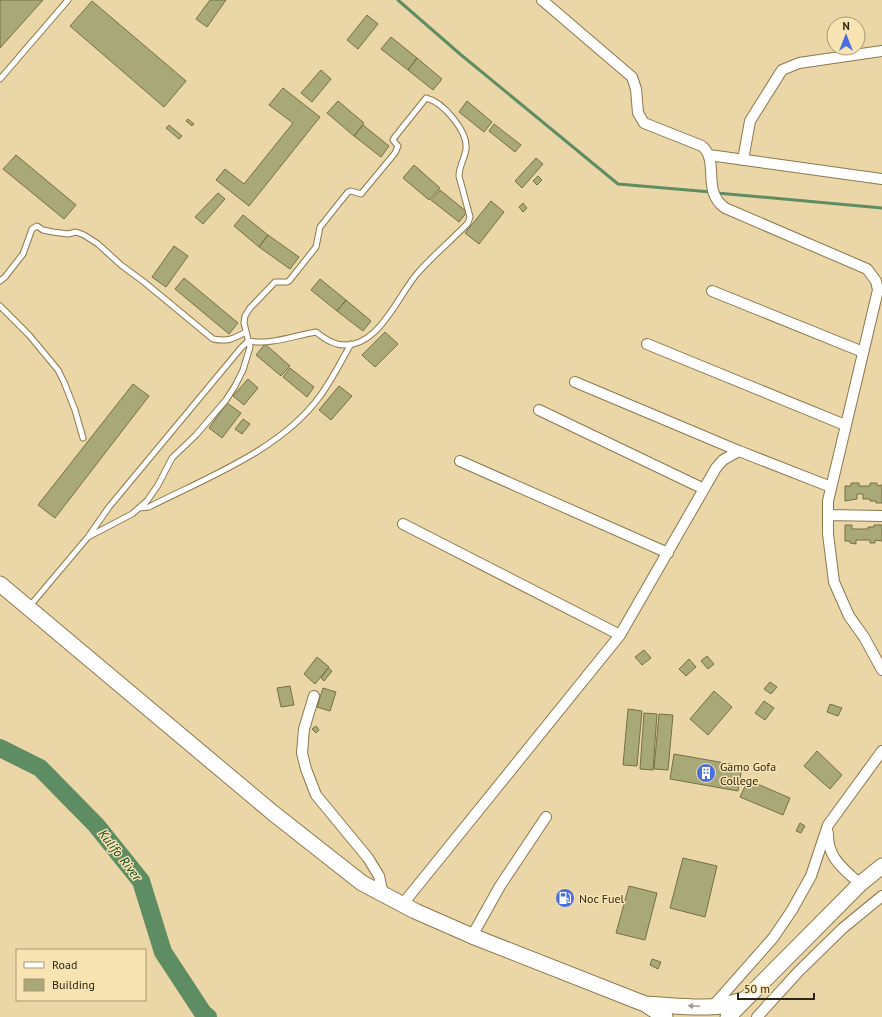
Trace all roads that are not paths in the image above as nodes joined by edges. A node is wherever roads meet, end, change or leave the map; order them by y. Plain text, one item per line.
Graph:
1 (68, 0) edge
2 (542, 0) edge
3 (882, 51) edge
4 (0, 79) edge
5 (709, 155) junction
6 (743, 160) junction
7 (882, 179) edge
8 (0, 281) edge
9 (879, 282) edge
10 (712, 291) dead end
11 (0, 306) edge
12 (246, 332) junction
13 (248, 341) junction
14 (352, 344) junction
15 (647, 344) dead end
16 (863, 352) junction
17 (575, 382) dead end
18 (539, 410) dead end
19 (846, 425) junction
20 (83, 438) dead end
21 (740, 452) junction
22 (460, 461) dead end
23 (831, 487) junction
24 (704, 489) junction
25 (139, 508) junction
26 (828, 515) junction
27 (882, 516) edge
28 (404, 524) dead end
29 (88, 537) junction
30 (668, 553) junction
31 (0, 584) edge
32 (28, 607) junction
33 (620, 635) junction
34 (882, 670) edge
35 (314, 696) dead end
36 (882, 751) edge
37 (546, 817) dead end
38 (828, 825) junction
39 (882, 866) edge
40 (860, 884) junction
41 (383, 895) junction
42 (882, 896) edge
43 (402, 905) junction
44 (472, 936) junction
45 (746, 999) junction
46 (645, 1004) junction
47 (713, 1006) junction
48 (665, 1017) edge
49 (728, 1017) edge
50 (757, 1017) edge

1 - 4 lane
2 - 5 street
3 - 6 street
5 - 6 street
5 - 9 street
6 - 7 street
8 - 12 lane
9 - 16 street
10 - 16 street
11 - 20 lane
12 - 13 lane
12 - 14 lane
13 - 14 lane
13 - 25 lane
13 - 29 lane
14 - 25 lane
15 - 19 street
16 - 19 street
17 - 21 street
18 - 24 street
19 - 23 street
21 - 23 street
21 - 24 street
22 - 30 street
23 - 26 street
24 - 30 street
25 - 29 lane
26 - 27 street
26 - 34 street
28 - 33 street
29 - 32 lane
30 - 33 street
31 - 32 street
32 - 41 street
33 - 43 street
35 - 41 street
36 - 38 street
37 - 44 street
38 - 40 street
38 - 47 street
39 - 40 street
40 - 45 street
41 - 43 street
42 - 50 street
43 - 44 street
44 - 46 street
45 - 47 street
45 - 49 street
47 -> 46 street
46 - 48 street

